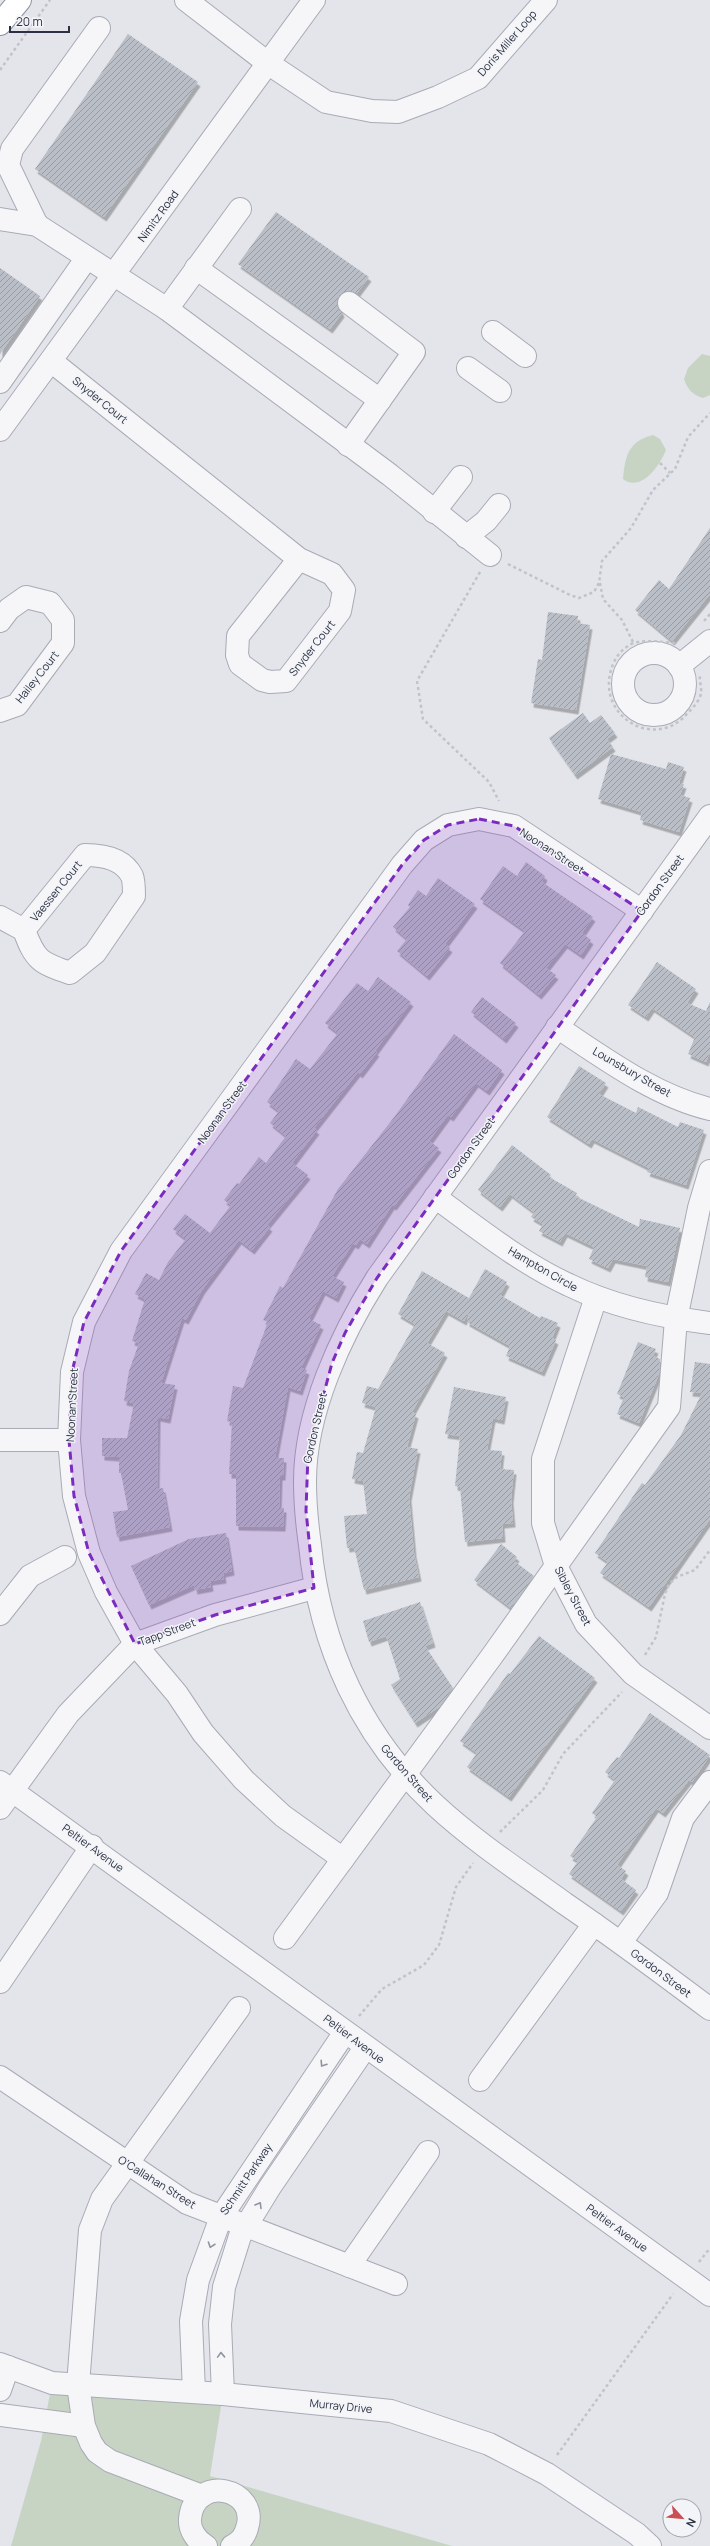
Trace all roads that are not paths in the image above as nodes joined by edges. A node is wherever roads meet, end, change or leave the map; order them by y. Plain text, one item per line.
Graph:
1 (4, 0) edge
2 (20, 0) edge
3 (186, 0) edge
4 (314, 0) edge
5 (546, 0) edge
6 (0, 5) edge
7 (0, 24) edge
8 (99, 28) dead end
9 (269, 64) junction
10 (240, 209) dead end
11 (0, 219) edge
12 (36, 225) junction
13 (86, 259) junction
14 (196, 268) junction
15 (114, 277) junction
16 (349, 303) dead end
17 (167, 309) junction
18 (493, 332) dead end
19 (525, 356) dead end
20 (51, 361) junction
21 (468, 368) dead end
22 (0, 382) edge
23 (500, 391) dead end
24 (380, 400) junction
25 (0, 430) edge
26 (348, 445) junction
27 (460, 477) dead end
28 (499, 505) dead end
29 (434, 512) junction
30 (466, 537) junction
31 (490, 555) road end
32 (299, 559) junction
33 (0, 621) edge
34 (705, 633) edge
35 (679, 666) dead end
36 (0, 711) edge
37 (710, 816) edge
38 (642, 911) junction
39 (0, 917) edge
40 (24, 930) junction
41 (558, 1027) junction
42 (710, 1108) edge
43 (710, 1171) edge
44 (435, 1197) junction
45 (596, 1297) junction
46 (676, 1318) junction
47 (710, 1323) edge
48 (0, 1440) edge
49 (69, 1440) junction
50 (65, 1556) dead end
51 (556, 1566) junction
52 (314, 1588) junction
53 (0, 1614) edge
54 (134, 1644) junction
55 (710, 1728) edge
56 (404, 1774) junction
57 (710, 1782) edge
58 (4, 1794) edge
59 (92, 1846) junction
60 (343, 1859) junction
61 (594, 1924) junction
62 (285, 1938) dead end
63 (621, 1942) junction
64 (0, 1982) edge
65 (239, 2008) dead end
66 (710, 2009) edge
67 (345, 2032) junction
68 (365, 2048) junction
69 (0, 2077) edge
70 (480, 2080) dead end
71 (428, 2152) dead end
72 (125, 2164) junction
73 (221, 2217) junction
74 (246, 2226) junction
75 (349, 2266) junction
76 (396, 2284) dead end
77 (710, 2295) edge
78 (4, 2366) edge
79 (78, 2385) junction
80 (0, 2390) edge
81 (194, 2392) junction
82 (223, 2394) junction
83 (0, 2415) edge
84 (84, 2426) junction
85 (202, 2496) junction
86 (638, 2542) edge
87 (206, 2546) edge
88 (232, 2546) edge

1 - 6 highway
2 - 7 highway
3 - 9 street, Doris Miller Loop
4 - 9 street, Nimitz Road
5 - 9 street, Doris Miller Loop
8 - 12 street
9 - 15 street, Nimitz Road
10 - 14 street
11 - 12 street
12 - 13 street
13 - 15 street
13 - 22 street
14 - 17 street
14 - 24 street
15 - 17 street
15 - 20 street, Nimitz Road
16 - 24 street
17 - 26 street
18 - 19 street
20 - 25 street, Nimitz Road
20 - 32 street, Snyder Court
21 - 23 street
24 - 26 street
26 - 29 street
27 - 29 street
28 - 30 street
29 - 30 street
30 - 31 street
32 - 32 street, Snyder Court
33 - 36 street, Hailey Court
34 - 35 street
37 - 38 street, Gordon Street
38 - 41 street, Gordon Street
38 - 49 street, Noonan Street
39 - 40 street, Vaessen Court
40 - 40 street, Vaessen Court
41 - 42 street, Lounsbury Street
41 - 44 street, Gordon Street
43 - 46 street
44 - 45 street, Hampton Circle
44 - 52 street, Gordon Street
45 - 46 street, Hampton Circle
45 - 51 street, Sibley Street
46 - 47 street, Hampton Circle
46 - 51 street
48 - 49 street
49 - 54 street, Noonan Street
50 - 53 street
51 - 55 street, Sibley Street
51 - 56 street
52 - 54 street, Tapp Street
52 - 56 street, Gordon Street
54 - 58 street, Tapp Street
54 - 60 street, Noonan Street
56 - 60 street
56 - 61 street, Gordon Street
57 - 63 street
58 - 59 street, Peltier Avenue
59 - 64 street
59 - 67 street, Peltier Avenue
60 - 62 street
61 - 63 street, Gordon Street
61 - 70 street
63 - 66 street, Gordon Street
65 - 72 street
67 - 68 street, Peltier Avenue
67 -> 73 street, Schmitt Parkway
74 -> 68 street
68 - 77 street, Peltier Avenue
69 - 72 street, O’Callahan Street
71 - 75 street
72 - 73 street, O’Callahan Street
72 - 79 street
73 - 74 street, O’Callahan Street
73 -> 81 street, Schmitt Parkway
74 - 75 street, O’Callahan Street
82 -> 74 street
75 - 76 street, O’Callahan Street
78 - 79 street, Murray Drive
78 - 80 street
79 - 81 street, Murray Drive
79 - 84 street
81 - 82 street, Murray Drive
82 - 86 street, Murray Drive
83 - 84 street
84 - 85 street
85 - 87 street
85 - 88 street

